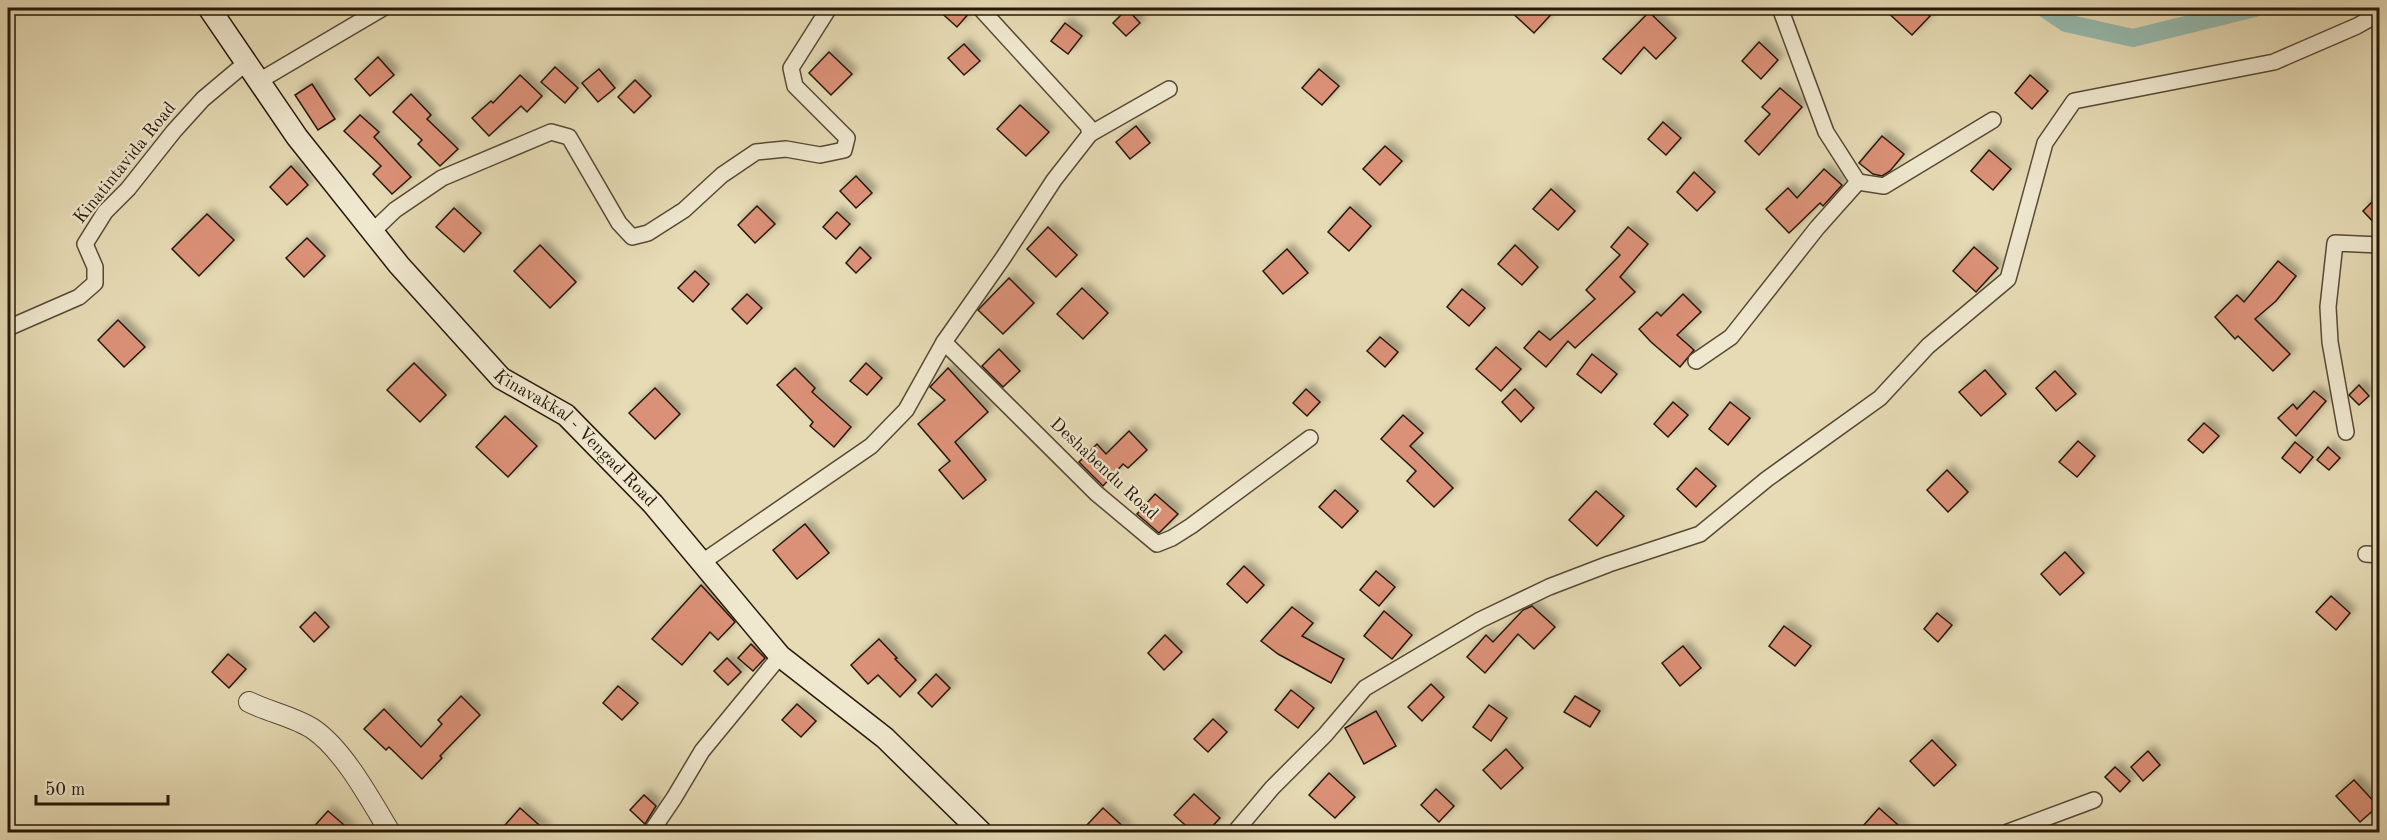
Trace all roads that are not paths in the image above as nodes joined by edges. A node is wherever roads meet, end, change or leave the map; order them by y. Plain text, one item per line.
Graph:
1 (209, 8) edge
2 (383, 8) edge
3 (829, 8) edge
4 (980, 8) edge
5 (1780, 8) edge
6 (2379, 13) edge
7 (247, 62) junction
8 (259, 81) junction
9 (1168, 89) dead end
10 (1993, 120) dead end
11 (1090, 134) junction
12 (1858, 182) junction
13 (372, 232) junction
14 (2379, 245) edge
15 (8, 328) edge
16 (944, 342) junction
17 (1696, 361) dead end
18 (2346, 432) dead end
19 (1310, 438) dead end
20 (700, 563) junction
21 (780, 656) junction
22 (249, 702) dead end
23 (2094, 800) dead end
24 (390, 832) edge
25 (651, 832) edge
26 (981, 832) edge
27 (1235, 832) edge
28 (2008, 832) edge

1 - 7 main road, Kinavakkal - Vengad Road
2 - 8 street
3 - 13 street
4 - 11 street
5 - 12 street
6 - 27 street
7 - 8 main road, Kinavakkal - Vengad Road
7 - 15 street, Kinatintavida Road
8 - 13 main road, Kinavakkal - Vengad Road
9 - 11 street
10 - 12 street
11 - 16 street
12 - 17 street
13 - 20 main road, Kinavakkal - Vengad Road
14 - 18 street
16 - 19 street, Deshabendu Road
16 - 20 street
20 - 21 main road, Kinavakkal - Vengad Road
21 - 25 street
21 - 26 main road, Kinavakkal - Vengad Road
22 - 24 street
23 - 28 street

